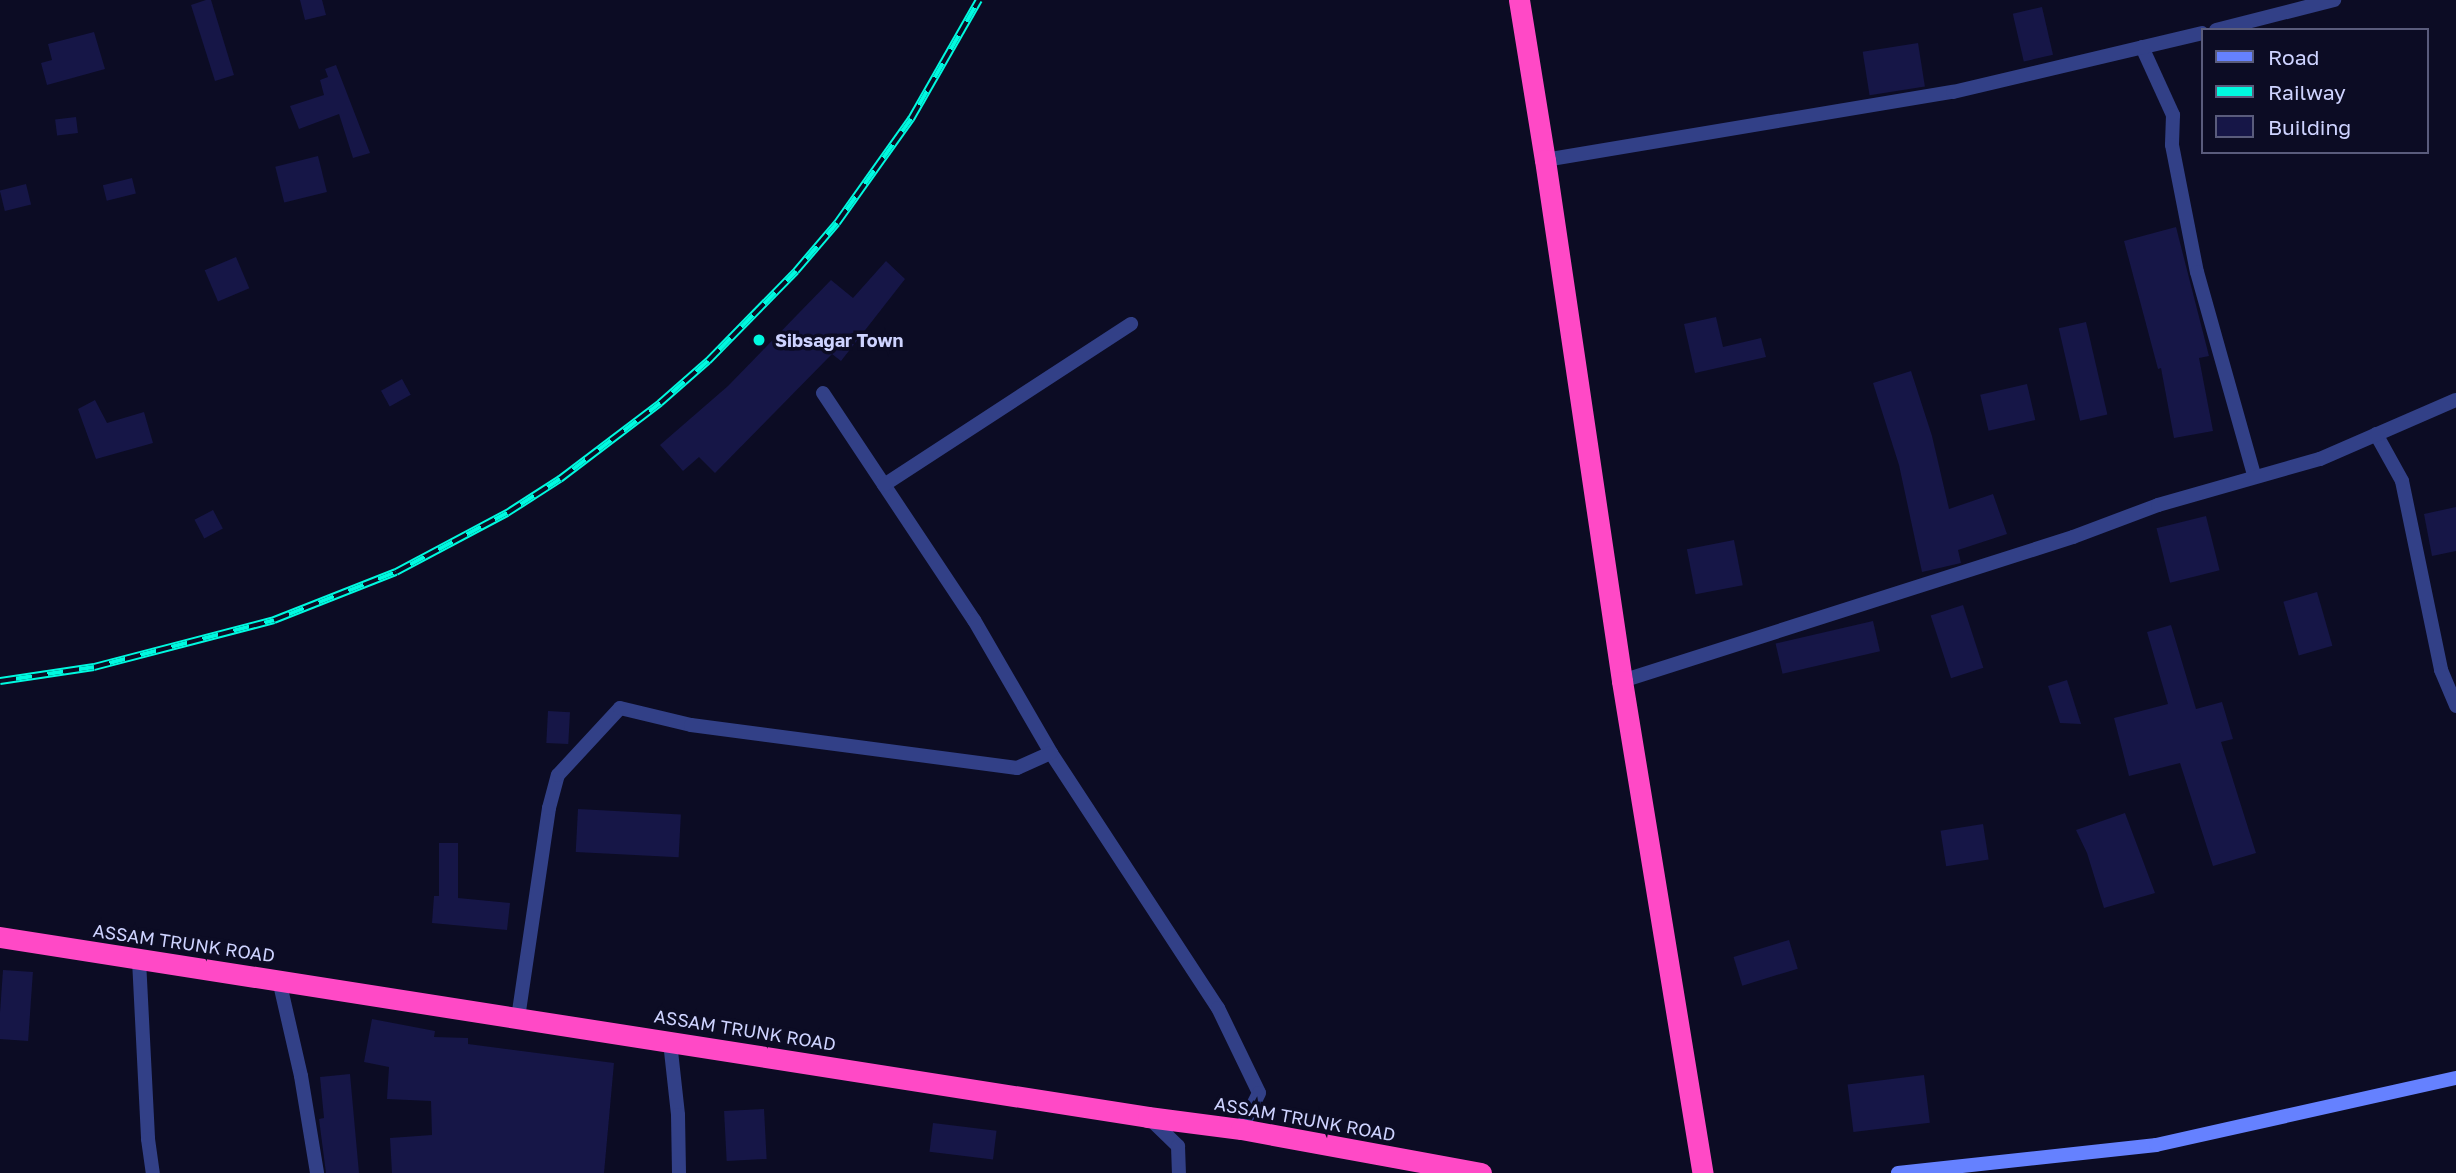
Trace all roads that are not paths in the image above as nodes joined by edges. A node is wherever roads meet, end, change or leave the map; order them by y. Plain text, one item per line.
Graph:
1 (1518, 0) edge
2 (2334, 0) edge
3 (2224, 28) edge
4 (2200, 33) edge
5 (2142, 47) junction
6 (1545, 160) junction
7 (1131, 324) dead end
8 (823, 393) dead end
9 (2456, 400) edge
10 (2376, 434) junction
11 (2254, 475) junction
12 (884, 485) junction
13 (1622, 681) junction
14 (2456, 706) edge
15 (1051, 753) junction
16 (0, 937) edge
17 (139, 960) junction
18 (279, 980) junction
19 (518, 1018) junction
20 (670, 1042) junction
21 (2456, 1078) edge
22 (1148, 1117) junction
23 (1241, 1129) junction
24 (153, 1173) edge
25 (317, 1173) edge
26 (679, 1173) edge
27 (1179, 1173) edge
28 (1481, 1173) edge
29 (1703, 1173) edge
30 (1898, 1173) edge

1 - 6 highway
2 - 3 street
4 - 5 street
5 - 6 street
5 - 11 street
6 - 13 highway
7 - 12 street
8 - 12 street
9 - 10 street
10 - 11 street
10 - 14 street
11 - 13 street
12 - 15 street
13 - 29 highway
15 - 19 street
15 - 23 street
16 - 17 highway, ASSAM TRUNK ROAD
17 - 18 highway, ASSAM TRUNK ROAD
17 - 24 street
18 - 19 highway, ASSAM TRUNK ROAD
18 - 25 street
19 - 20 highway, ASSAM TRUNK ROAD
20 - 22 highway, ASSAM TRUNK ROAD
20 - 26 street
21 - 30 main road
22 - 23 highway, ASSAM TRUNK ROAD
22 - 27 street
23 - 28 highway, ASSAM TRUNK ROAD

